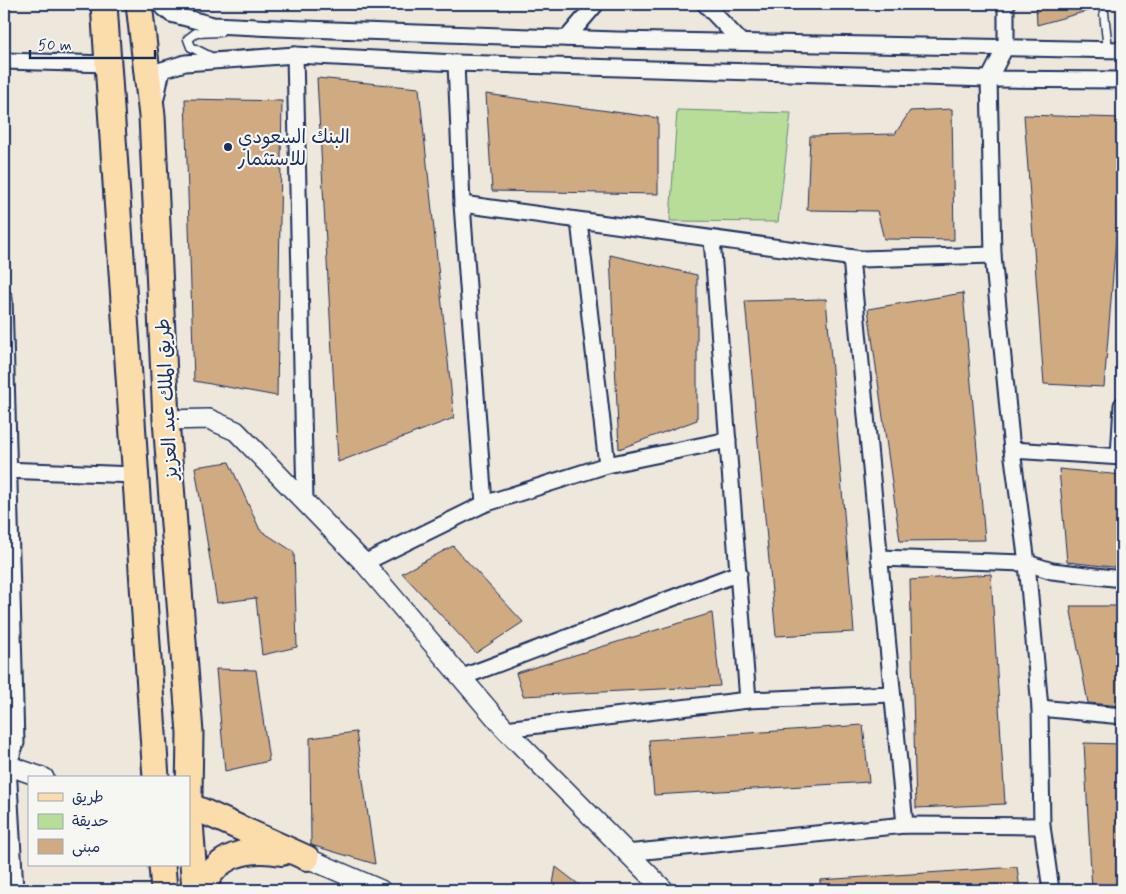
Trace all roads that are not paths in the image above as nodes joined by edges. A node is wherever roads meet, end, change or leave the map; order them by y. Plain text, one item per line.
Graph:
1 (104, 4) edge
2 (139, 4) edge
3 (159, 4) edge
4 (596, 4) edge
5 (705, 4) edge
6 (1006, 4) edge
7 (1103, 4) edge
8 (277, 28) junction
9 (567, 38) junction
10 (740, 42) junction
11 (1006, 46) junction
12 (1115, 50) edge
13 (295, 54) junction
14 (220, 60) junction
15 (4, 61) edge
16 (456, 63) junction
17 (108, 64) junction
18 (989, 79) junction
19 (1122, 80) edge
20 (152, 116) junction
21 (462, 204) junction
22 (579, 221) junction
23 (712, 239) junction
24 (994, 256) junction
25 (850, 258) junction
26 (4, 298) edge
27 (1122, 405) edge
28 (166, 420) junction
29 (728, 440) junction
30 (1012, 450) junction
31 (1120, 457) edge
32 (607, 465) junction
33 (6, 470) edge
34 (135, 476) junction
35 (305, 501) junction
36 (484, 504) junction
37 (879, 558) junction
38 (364, 563) junction
39 (1027, 563) junction
40 (738, 573) junction
41 (1122, 579) edge
42 (460, 678) junction
43 (892, 694) junction
44 (748, 700) junction
45 (1040, 708) junction
46 (1122, 716) edge
47 (505, 729) junction
48 (6, 765) edge
49 (38, 776) edge
50 (156, 776) edge
51 (189, 776) edge
52 (190, 807) edge
53 (190, 821) edge
54 (904, 825) junction
55 (1042, 826) junction
56 (626, 853) junction
57 (307, 858) junction
58 (162, 866) edge
59 (15, 890) edge
60 (164, 890) edge
61 (195, 890) edge
62 (203, 890) edge
63 (381, 890) edge
64 (653, 890) edge
65 (664, 890) edge
66 (1051, 890) edge

1 - 17 highway, طريق الملك عبد العزيز
2 - 20 highway, طريق الملك عبد العزيز
3 - 8 street
4 - 9 street
5 - 10 street
6 - 11 street
7 - 12 lane
8 - 9 street
8 - 14 lane
9 - 10 street
10 - 11 street
11 - 12 street
11 - 18 street
13 - 14 street
13 - 16 street
13 - 35 street
14 - 20 street
15 - 17 street
16 - 18 street
16 - 21 street
17 - 34 highway, طريق الملك عبد العزيز
18 - 19 street
18 - 24 street
20 - 28 highway, طريق الملك عبد العزيز
21 - 22 street
21 - 36 street
22 - 23 street
22 - 32 street
23 - 25 street
23 - 29 street
24 - 25 street
24 - 30 street
25 - 37 street
26 - 33 street
27 - 31 street
28 - 35 street
28 - 51 highway, طريق الملك عبد العزيز
29 - 32 street
29 - 40 street
30 - 31 street
30 - 39 street
32 - 36 street
33 - 34 street
33 - 48 street
34 - 50 highway, طريق الملك عبد العزيز
35 - 38 street
36 - 38 street
37 - 39 street
37 - 43 street
38 - 42 street
39 - 41 street
39 - 45 street
40 - 42 street
40 - 44 street
42 - 47 street
43 - 44 street
43 - 54 street
44 - 47 street
45 - 46 street
45 - 55 street
47 - 56 street
48 - 49 street
48 - 59 street
52 - 57 main road
53 - 61 highway
54 - 55 street
54 - 56 street
55 - 66 street
56 - 64 street
56 - 65 street
57 - 62 main road
57 - 63 street
58 - 60 highway

